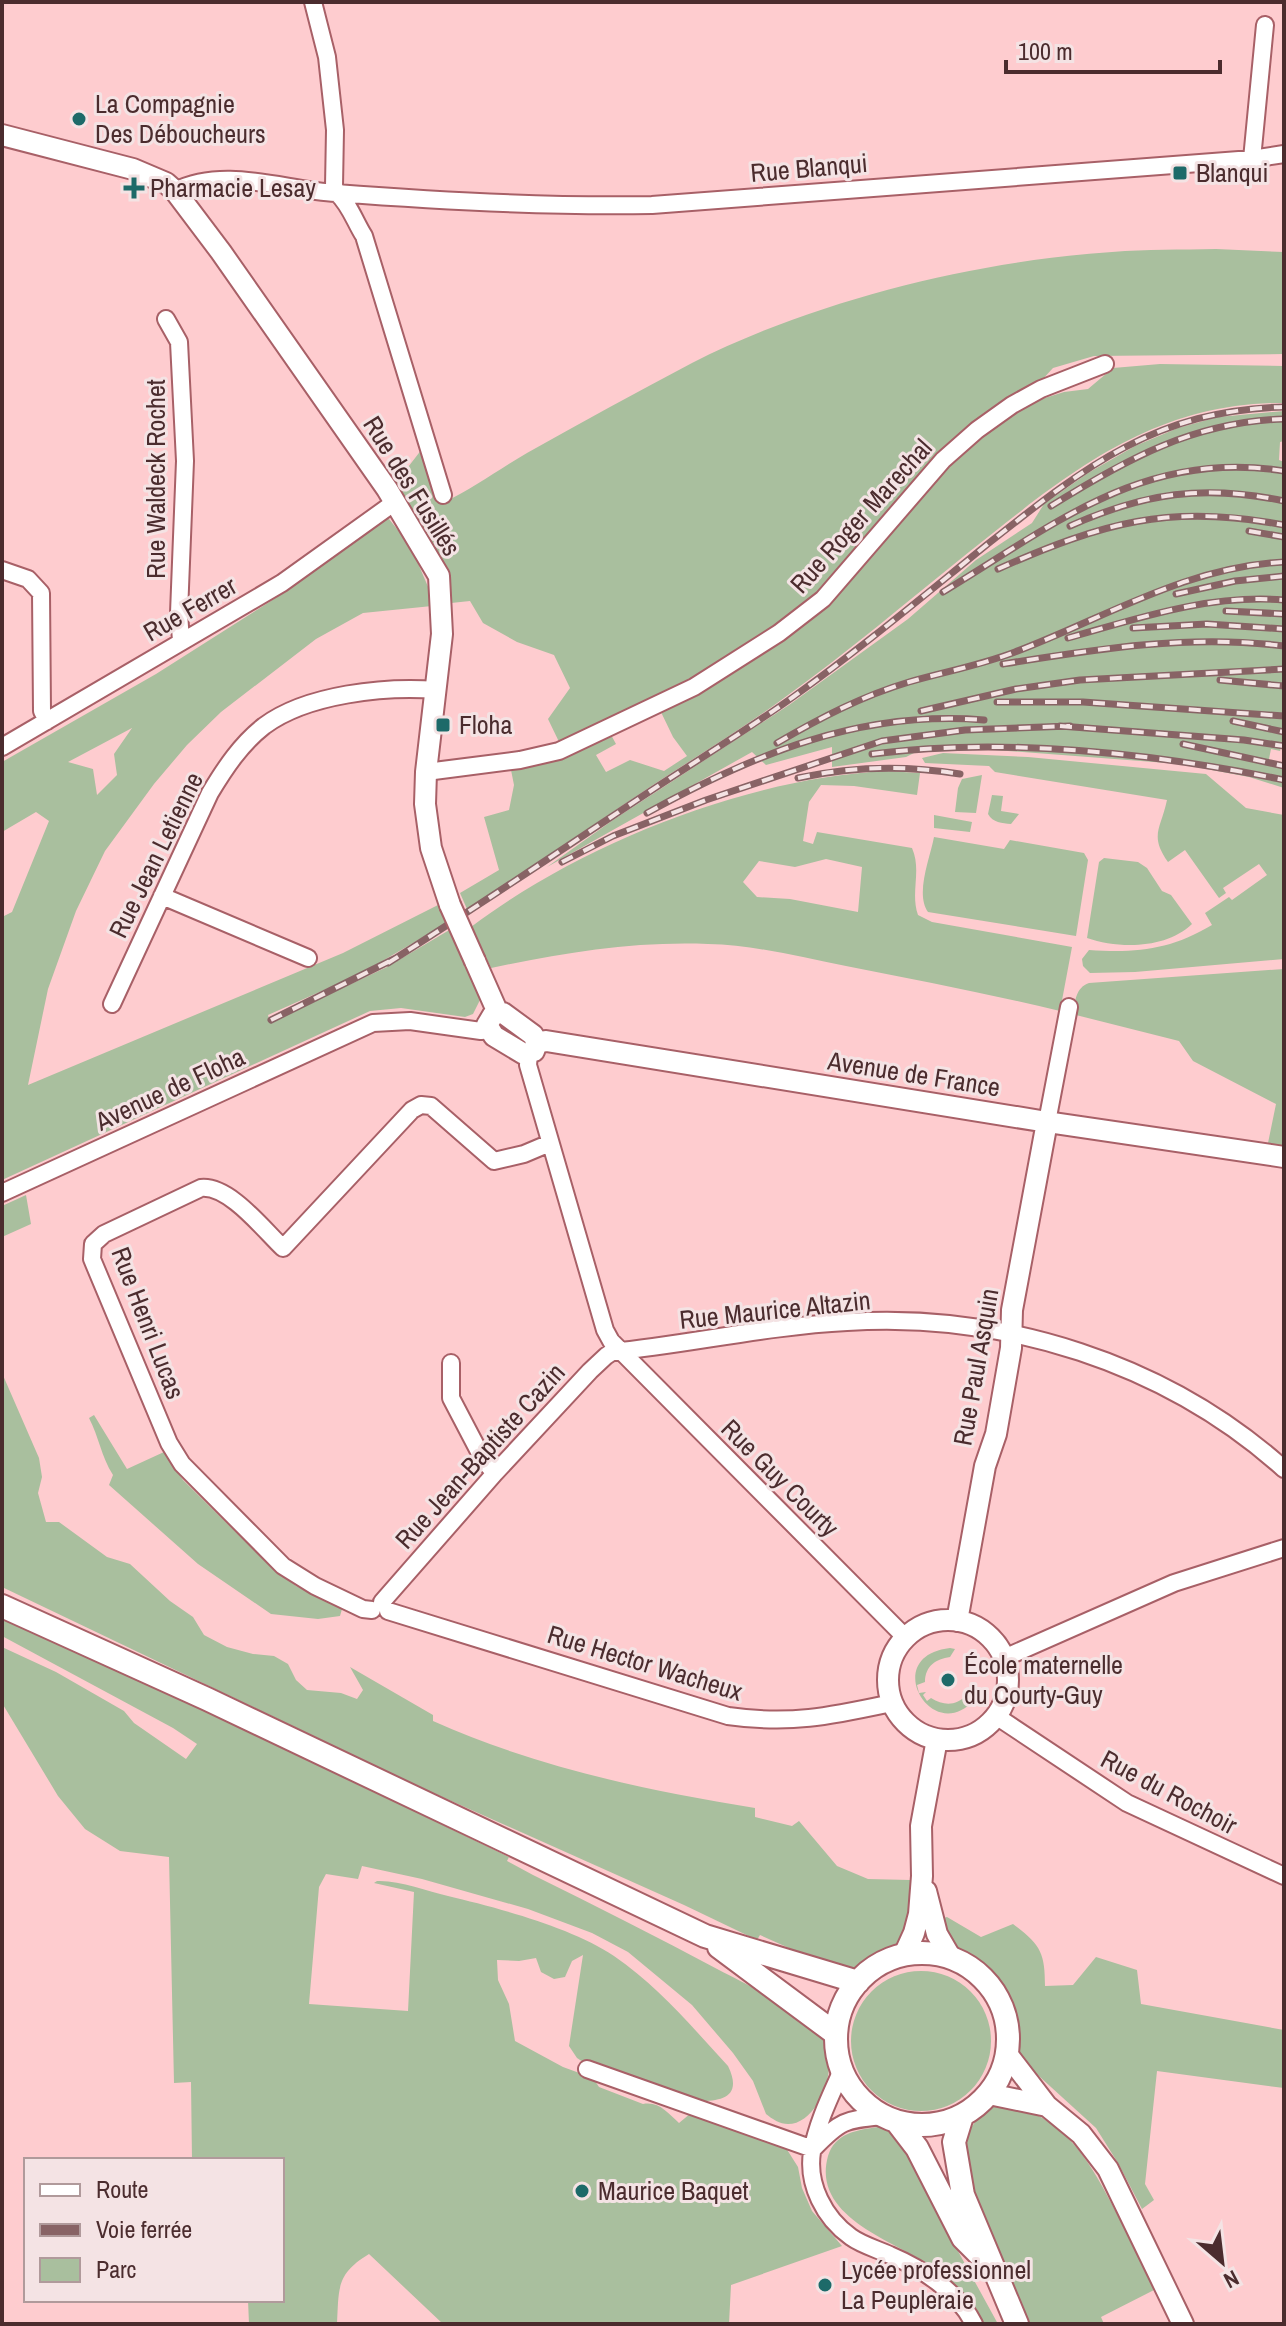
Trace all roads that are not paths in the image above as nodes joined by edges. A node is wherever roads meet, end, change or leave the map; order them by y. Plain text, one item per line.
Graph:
1 (313, 2) edge
2 (1265, 25) dead end
3 (2, 135) edge
4 (1284, 154) edge
5 (1252, 159) junction
6 (175, 191) junction
7 (337, 193) junction
8 (166, 319) dead end
9 (1105, 364) dead end
10 (443, 495) dead end
11 (395, 502) junction
12 (2, 570) edge
13 (181, 641) junction
14 (437, 690) junction
15 (47, 721) junction
16 (2, 747) edge
17 (426, 772) junction
18 (162, 896) junction
19 (308, 958) dead end
20 (112, 1004) dead end
21 (1069, 1007) dead end
22 (493, 1022) junction
23 (533, 1048) junction
24 (1047, 1122) junction
25 (550, 1143) junction
26 (1284, 1157) edge
27 (2, 1193) edge
28 (1011, 1332) junction
29 (620, 1352) junction
30 (451, 1363) dead end
31 (182, 1464) joint
32 (1284, 1469) edge
33 (495, 1473) junction
34 (1284, 1548) edge
35 (2, 1606) edge
36 (381, 1608) junction
37 (957, 1621) junction
38 (906, 1638) junction
39 (1004, 1658) junction
40 (892, 1703) junction
41 (996, 1716) junction
42 (937, 1739) junction
43 (1279, 1871) edge
44 (922, 1876) junction
45 (705, 1936) junction
46 (904, 1955) junction
47 (951, 1958) junction
48 (858, 1982) junction
49 (836, 2034) junction
50 (1007, 2054) junction
51 (587, 2069) dead end
52 (842, 2070) junction
53 (989, 2094) junction
54 (1047, 2106) junction
55 (962, 2116) junction
56 (890, 2119) junction
57 (813, 2149) junction
58 (993, 2270) junction
59 (974, 2324) edge
60 (1017, 2324) edge
61 (1183, 2324) edge

1 - 7 street
2 - 5 street
3 - 6 street
4 - 5 street, Rue Blanqui
5 - 7 street, Rue Blanqui
6 - 7 street, Rue Blanqui
6 - 11 street, Rue des Fusillés
7 - 10 street
8 - 13 street, Rue Waldeck Rochet
9 - 17 street, Rue Roger Marechal
11 - 13 street, Rue Ferrer
11 - 14 street, Rue des Fusillés
12 - 15 street
13 - 15 street, Rue Ferrer
14 - 17 street, Rue des Fusillés
14 - 18 street, Rue Jean Letienne
15 - 16 street, Rue Ferrer
17 - 22 street, Rue des Fusillés, bridge
18 - 19 street
18 - 20 street, Rue Jean Letienne
21 - 24 street
22 - 23 street
22 - 27 street, Avenue de Floha
23 - 24 street, Avenue de France
23 - 25 street, Rue Guy Courty
24 - 26 street, Avenue de France
24 - 28 street, Rue Paul Asquin
25 - 29 street, Rue Guy Courty
25 - 31 street, Rue Henri Lucas
28 - 29 street, Rue Maurice Altazin
28 - 32 street, Rue Maurice Altazin
28 - 37 street, Rue Paul Asquin
29 - 33 street, Rue Jean-Baptiste Cazin
29 - 38 street, Rue Guy Courty
30 - 33 street
31 - 36 street, Rue Hector Wacheux
33 - 36 street, Rue Jean-Baptiste Cazin
34 - 39 street
35 - 45 main road
36 - 40 street, Rue Hector Wacheux
37 - 38 street
37 - 39 street
38 - 40 street
39 - 41 street
40 - 42 street
41 - 42 street
41 - 43 street, Rue du Rochoir
42 - 44 street
44 - 46 street
44 - 47 street
45 - 48 main road
45 - 49 main road
46 - 47 main road
46 - 48 main road
47 - 50 main road
48 - 49 main road
49 - 52 main road
50 - 53 main road
50 - 54 street
51 - 57 street
52 - 56 main road
52 - 57 street
53 - 54 street
53 - 55 main road
54 - 61 street
55 - 56 main road
55 - 58 main road
56 - 57 street
56 - 58 main road
57 - 59 street
58 - 60 main road

